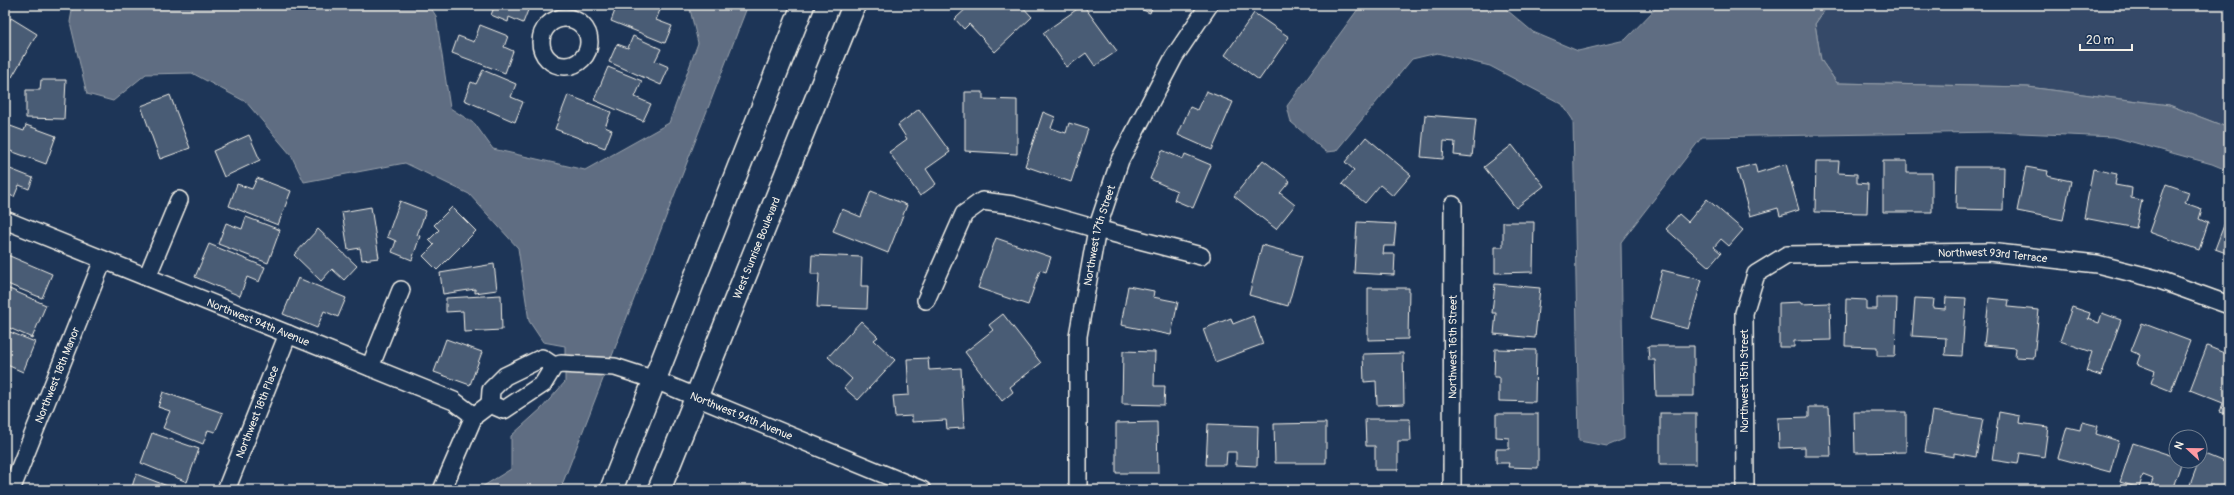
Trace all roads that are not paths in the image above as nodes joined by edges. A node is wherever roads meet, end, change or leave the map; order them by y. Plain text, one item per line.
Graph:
1 (803, 5) edge
2 (854, 5) edge
3 (1209, 5) edge
4 (179, 200) dead end
5 (1453, 204) dead end
6 (5, 220) edge
7 (1097, 230) junction
8 (1201, 256) dead end
9 (103, 260) junction
10 (1756, 274) joint
11 (147, 277) junction
12 (400, 290) dead end
13 (926, 300) dead end
14 (2229, 305) edge
15 (288, 334) junction
16 (558, 365) junction
17 (370, 367) junction
18 (655, 380) junction
19 (697, 397) junction
20 (490, 404) junction
21 (474, 416) junction
22 (11, 490) edge
23 (226, 490) edge
24 (442, 490) edge
25 (611, 490) edge
26 (659, 490) edge
27 (922, 490) edge
28 (1078, 490) edge
29 (1452, 490) edge
30 (1745, 490) edge

1 - 18 highway
2 - 19 highway, West Sunrise Boulevard
3 - 7 street, Northwest 17th Street
4 - 11 street
5 - 29 street, Northwest 16th Street
6 - 9 street, Northwest 94th Avenue
7 - 8 street
7 - 13 street
7 - 28 street, Northwest 17th Street
9 - 11 street, Northwest 94th Avenue
9 - 22 street, Northwest 18th Manor
10 - 14 street, Northwest 93rd Terrace
10 - 30 street, Northwest 15th Street
11 - 15 street, Northwest 94th Avenue
12 - 17 street
15 - 17 street, Northwest 94th Avenue
15 - 23 street, Northwest 18th Place
16 - 18 street, Northwest 94th Avenue
16 - 20 street
16 - 20 street, Northwest 94th Avenue
17 - 21 street, Northwest 94th Avenue
18 - 19 street, Northwest 94th Avenue
18 - 25 highway
19 - 26 highway, West Sunrise Boulevard
19 - 27 street, Northwest 94th Avenue
20 - 21 street
21 - 24 street

